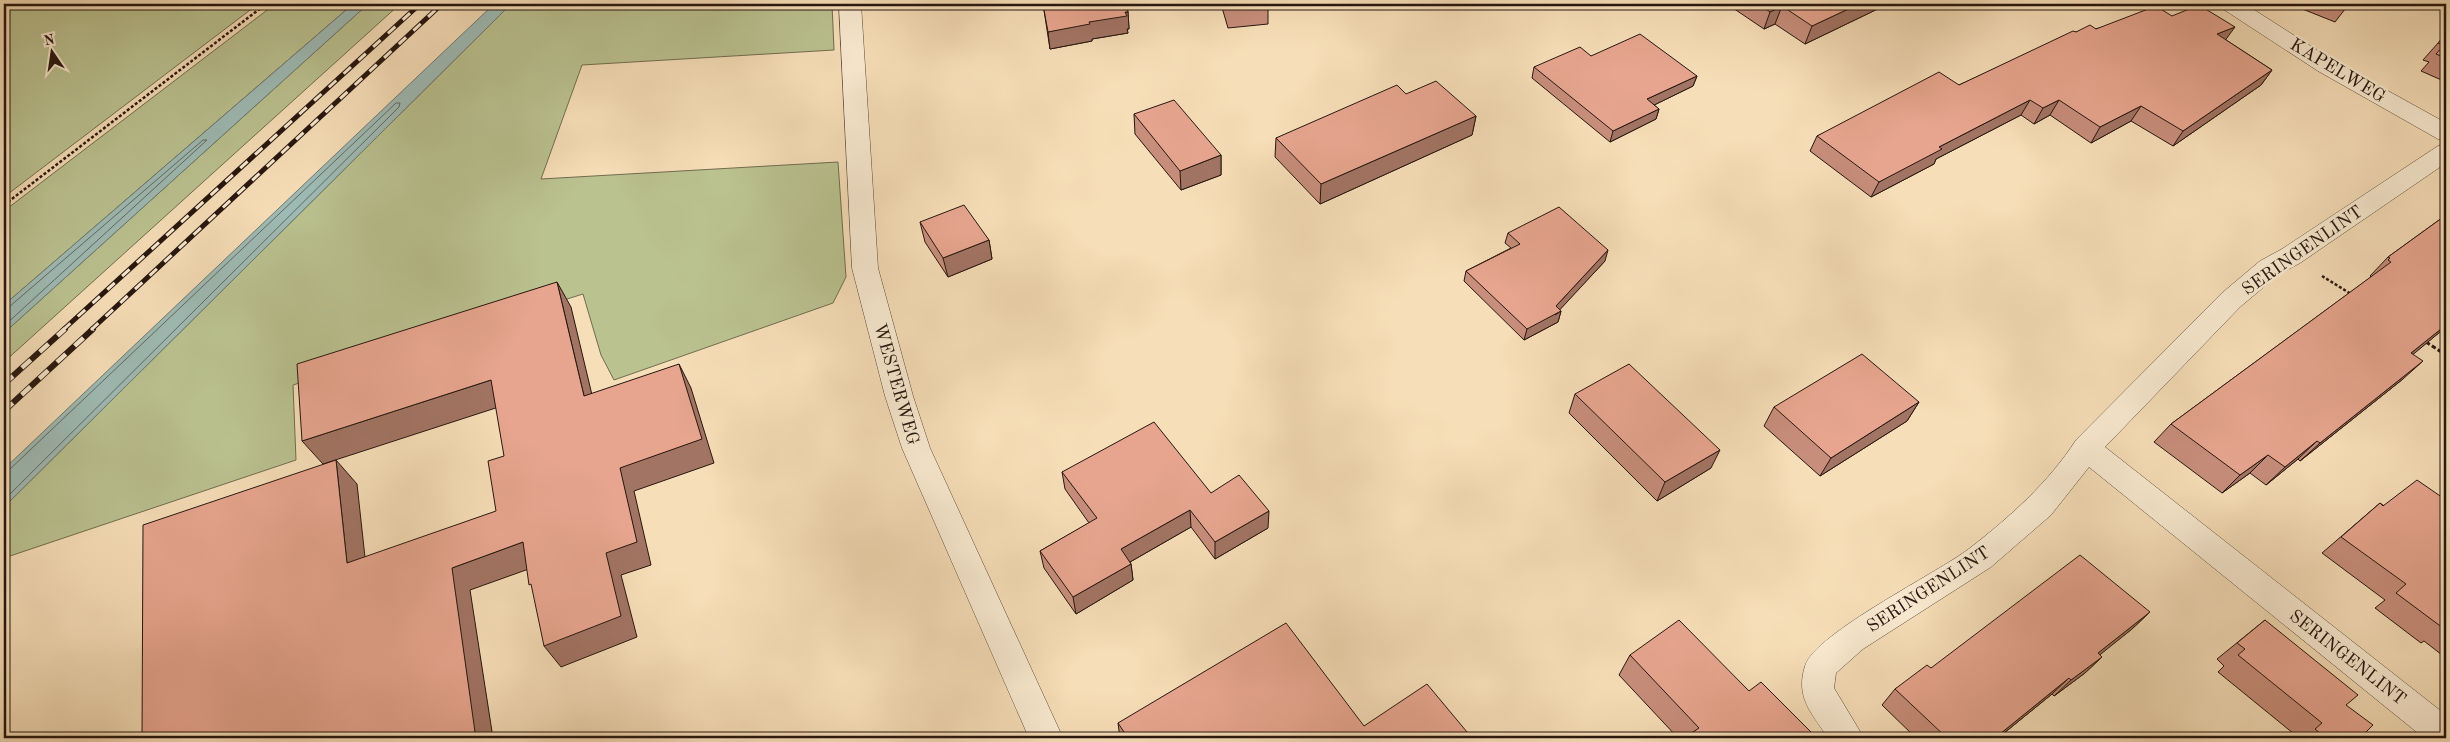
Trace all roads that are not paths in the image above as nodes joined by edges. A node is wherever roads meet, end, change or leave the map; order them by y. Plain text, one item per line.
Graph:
1 (850, 4) edge
2 (2231, 4) edge
3 (2446, 133) edge
4 (2446, 152) edge
5 (2086, 448) junction
6 (2446, 735) edge
7 (1046, 738) edge
8 (1847, 738) edge

1 - 7 street, WESTERWEG
2 - 3 street, KAPELWEG
4 - 5 street, SERINGENLINT
5 - 6 street, SERINGENLINT
5 - 8 street, SERINGENLINT

